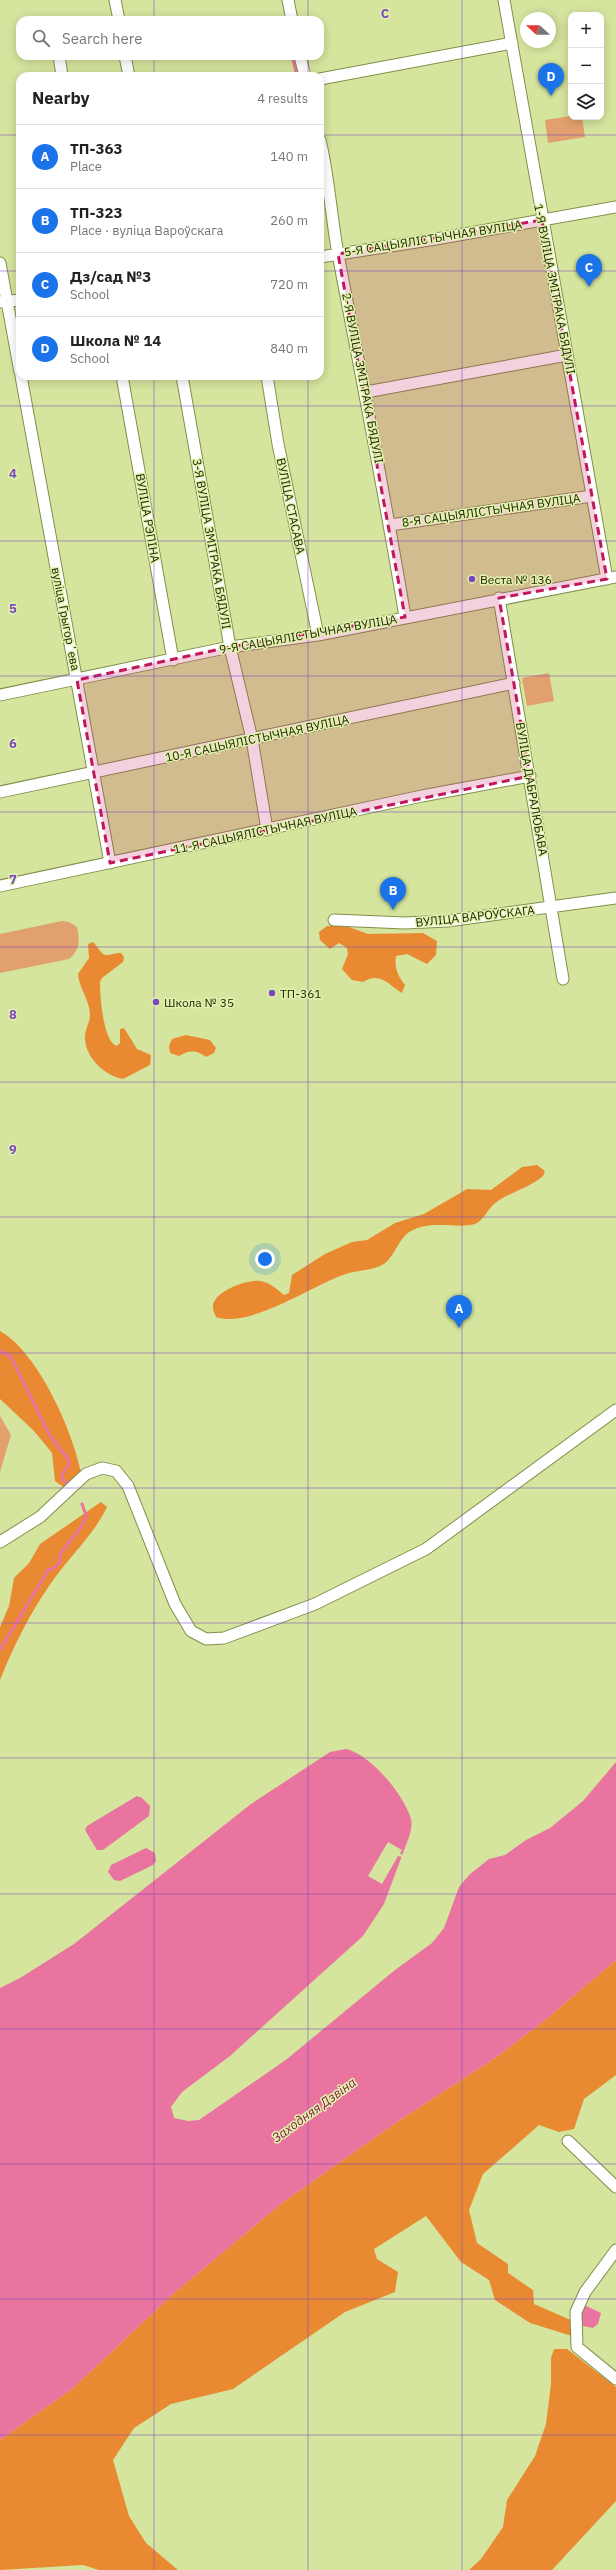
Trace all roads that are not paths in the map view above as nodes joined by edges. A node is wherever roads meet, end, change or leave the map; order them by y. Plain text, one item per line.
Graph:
1 (115, 0) edge
2 (288, 0) edge
3 (504, 0) edge
4 (118, 16) edge
5 (291, 16) edge
6 (512, 43) junction
7 (60, 60) edge
8 (126, 60) edge
9 (301, 60) edge
10 (61, 72) edge
11 (128, 72) edge
12 (304, 72) edge
13 (324, 78) edge
14 (324, 157) edge
15 (616, 207) edge
16 (542, 220) junction
17 (338, 254) junction
18 (324, 256) edge
19 (0, 263) edge
20 (16, 300) edge
21 (4, 302) edge
22 (16, 354) edge
23 (568, 355) junction
24 (22, 380) edge
25 (123, 380) edge
26 (183, 380) edge
27 (267, 380) edge
28 (366, 392) junction
29 (592, 496) junction
30 (390, 525) junction
31 (612, 578) edge
32 (499, 598) junction
33 (405, 617) junction
34 (318, 634) junction
35 (230, 647) junction
36 (173, 660) junction
37 (77, 680) junction
38 (514, 683) junction
39 (0, 694) edge
40 (252, 739) junction
41 (94, 773) junction
42 (530, 776) junction
43 (0, 792) edge
44 (267, 830) junction
45 (110, 863) junction
46 (0, 886) edge
47 (616, 898) edge
48 (553, 907) junction
49 (334, 920) dead end
50 (563, 980) dead end
51 (616, 1410) edge
52 (0, 1542) edge
53 (568, 2141) dead end
54 (616, 2187) edge
55 (616, 2250) edge
56 (616, 2379) edge

1 - 4 street
2 - 5 street
3 - 6 street, 1-Я ВУЛІЦА ЗМІТРАКА БЯДУЛІ
6 - 13 street
6 - 16 street, 1-Я ВУЛІЦА ЗМІТРАКА БЯДУЛІ
7 - 10 street
8 - 11 street
9 - 12 street
14 - 17 street, 2-Я ВУЛІЦА ЗМІТРАКА БЯДУЛІ
15 - 16 street, 5-Я САЦЫЯЛІСТЫЧНАЯ ВУЛІЦА
16 - 17 street, 5-Я САЦЫЯЛІСТЫЧНАЯ ВУЛІЦА
16 - 23 street, 1-Я ВУЛІЦА ЗМІТРАКА БЯДУЛІ
17 - 18 street, 5-Я САЦЫЯЛІСТЫЧНАЯ ВУЛІЦА
17 - 28 street, 2-Я ВУЛІЦА ЗМІТРАКА БЯДУЛІ
19 - 21 street
20 - 21 street
21 - 22 street
23 - 28 street
23 - 29 street, 1-Я ВУЛІЦА ЗМІТРАКА БЯДУЛІ
24 - 37 street, вуліца Грыгорʼева
25 - 36 street, ВУЛІЦА РЭПІНА
26 - 35 street, 3-Я ВУЛІЦА ЗМІТРАКА БЯДУЛІ
27 - 34 street, ВУЛІЦА СТАСАВА
28 - 30 street, 2-Я ВУЛІЦА ЗМІТРАКА БЯДУЛІ
29 - 30 street, 8-Я САЦЫЯЛІСТЫЧНАЯ ВУЛІЦА
29 - 31 street, 1-Я ВУЛІЦА ЗМІТРАКА БЯДУЛІ
30 - 33 street, 2-Я ВУЛІЦА ЗМІТРАКА БЯДУЛІ
31 - 32 street, 9-Я САЦЫЯЛІСТЫЧНАЯ ВУЛІЦА
32 - 33 street, 9-Я САЦЫЯЛІСТЫЧНАЯ ВУЛІЦА
32 - 38 street, ВУЛІЦА ДАБРАЛЮБАВА
33 - 34 street, 9-Я САЦЫЯЛІСТЫЧНАЯ ВУЛІЦА
34 - 35 street, 9-Я САЦЫЯЛІСТЫЧНАЯ ВУЛІЦА
35 - 36 street, 9-Я САЦЫЯЛІСТЫЧНАЯ ВУЛІЦА
35 - 40 street, 3-Я ВУЛІЦА ЗМІТРАКА БЯДУЛІ
36 - 37 street, 9-Я САЦЫЯЛІСТЫЧНАЯ ВУЛІЦА
37 - 39 street, 9-Я САЦЫЯЛІСТЫЧНАЯ ВУЛІЦА
37 - 41 street, вуліца Грыгорʼева
38 - 40 street, 10-Я САЦЫЯЛІСТЫЧНАЯ ВУЛІЦА
38 - 42 street, ВУЛІЦА ДАБРАЛЮБАВА
40 - 41 street, 10-Я САЦЫЯЛІСТЫЧНАЯ ВУЛІЦА
40 - 44 street, 3-Я ВУЛІЦА ЗМІТРАКА БЯДУЛІ
41 - 43 street, 10-Я САЦЫЯЛІСТЫЧНАЯ ВУЛІЦА
41 - 45 street, вуліца Грыгорʼева
42 - 44 street, 11-Я САЦЫЯЛІСТЫЧНАЯ ВУЛІЦА
42 - 48 street, ВУЛІЦА ДАБРАЛЮБАВА
44 - 45 street, 11-Я САЦЫЯЛІСТЫЧНАЯ ВУЛІЦА
45 - 46 street, 11-Я САЦЫЯЛІСТЫЧНАЯ ВУЛІЦА
47 - 48 street, ВУЛІЦА ВАРОЎСКАГА
48 - 49 street, ВУЛІЦА ВАРОЎСКАГА
48 - 50 street, ВУЛІЦА ДАБРАЛЮБАВА
51 - 52 street
53 - 54 street
55 - 56 street

